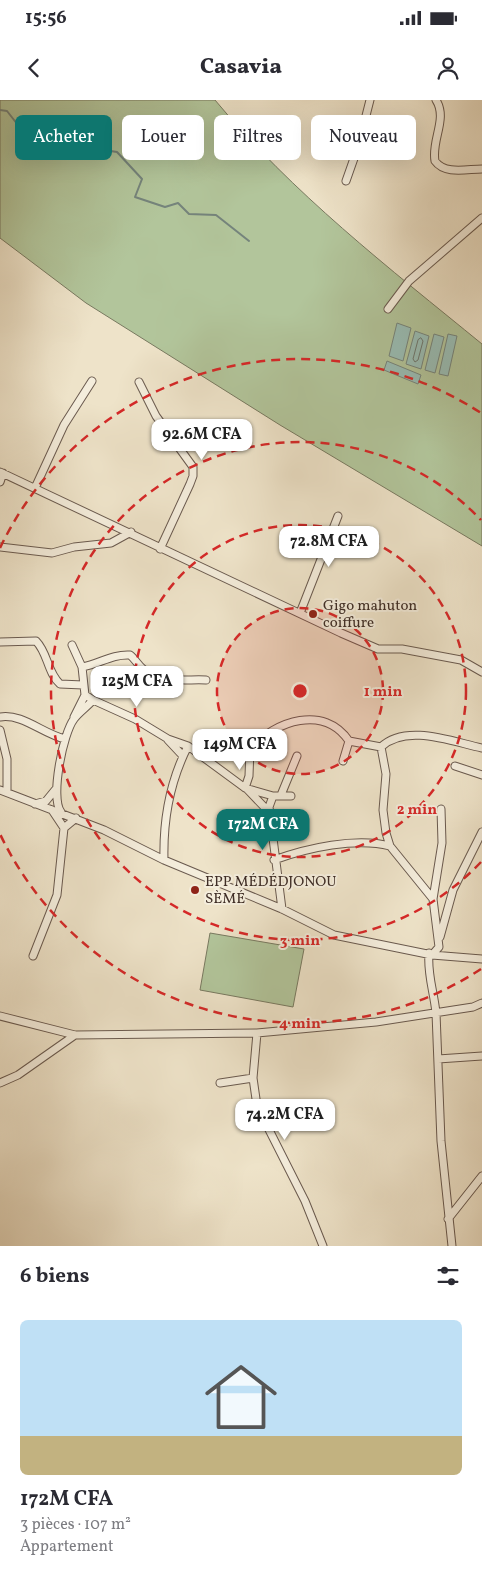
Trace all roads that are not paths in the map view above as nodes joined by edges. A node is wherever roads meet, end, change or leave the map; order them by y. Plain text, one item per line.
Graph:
1 (370, 100) edge
2 (436, 100) edge
3 (482, 170) edge
4 (346, 181) dead end
5 (482, 218) edge
6 (388, 309) dead end
7 (92, 381) dead end
8 (139, 382) dead end
9 (2, 472) edge
10 (0, 482) edge
11 (35, 488) junction
12 (338, 516) dead end
13 (131, 532) junction
14 (0, 547) edge
15 (160, 549) junction
16 (300, 613) junction
17 (0, 642) edge
18 (72, 645) dead end
19 (82, 667) junction
20 (482, 672) edge
21 (206, 680) dead end
22 (83, 685) junction
23 (85, 695) junction
24 (93, 700) junction
25 (0, 717) edge
26 (73, 720) junction
27 (0, 730) edge
28 (65, 739) junction
29 (168, 740) junction
30 (349, 741) junction
31 (188, 746) junction
32 (380, 747) junction
33 (482, 748) edge
34 (3, 750) edge
35 (183, 756) junction
36 (297, 756) dead end
37 (343, 761) dead end
38 (455, 766) dead end
39 (482, 775) edge
40 (246, 788) junction
41 (56, 790) junction
42 (4, 791) edge
43 (277, 795) junction
44 (291, 796) dead end
45 (36, 804) junction
46 (441, 809) dead end
47 (52, 810) junction
48 (270, 812) junction
49 (62, 813) junction
50 (76, 818) junction
51 (64, 828) junction
52 (482, 832) edge
53 (390, 846) junction
54 (164, 860) junction
55 (274, 860) junction
56 (433, 900) junction
57 (282, 909) junction
58 (439, 947) junction
59 (431, 954) junction
60 (33, 956) dead end
61 (482, 959) edge
62 (482, 1003) edge
63 (473, 1007) junction
64 (482, 1012) edge
65 (436, 1013) junction
66 (0, 1016) edge
67 (257, 1033) junction
68 (75, 1035) junction
69 (482, 1056) edge
70 (438, 1058) junction
71 (253, 1078) junction
72 (0, 1083) edge
73 (220, 1083) dead end
74 (482, 1176) edge
75 (448, 1219) junction
76 (323, 1246) edge
77 (452, 1246) edge

1 - 4 street
2 - 3 street
5 - 6 street
7 - 11 street
8 - 15 street
9 - 10 street
9 - 11 street
11 - 13 street
12 - 16 street
13 - 14 street
13 - 15 street
15 - 16 street
16 - 20 street
17 - 22 street
18 - 19 street
19 - 21 street
19 - 22 street
22 - 23 street
23 - 24 street
23 - 26 street
24 - 26 street
24 - 29 street
25 - 28 street
26 - 28 street
27 - 34 street
28 - 41 street
29 - 31 street
29 - 35 street
30 - 32 street
30 - 37 street
30 - 40 street
31 - 35 street
31 - 40 street
32 - 33 street
32 - 53 street
34 - 42 street
35 - 54 street
36 - 43 street
38 - 39 street
40 - 43 street
40 - 48 street
41 - 45 street
41 - 49 street
42 - 45 street
43 - 44 street
43 - 48 street
45 - 47 street
46 - 56 street
47 - 49 street
47 - 51 street
48 - 55 street
49 - 50 street
50 - 51 street
50 - 54 street
51 - 60 street
52 - 58 street
53 - 55 street
53 - 56 street
54 - 57 street
55 - 57 street
56 - 58 street
57 - 59 street
58 - 59 street
59 - 61 street
59 - 65 street
62 - 63 street
63 - 64 street
63 - 65 street
65 - 67 street
65 - 70 street
66 - 68 street
67 - 68 street
67 - 71 street
68 - 72 street
69 - 70 street
70 - 75 street
71 - 73 street
71 - 76 street
74 - 75 street
75 - 77 street

